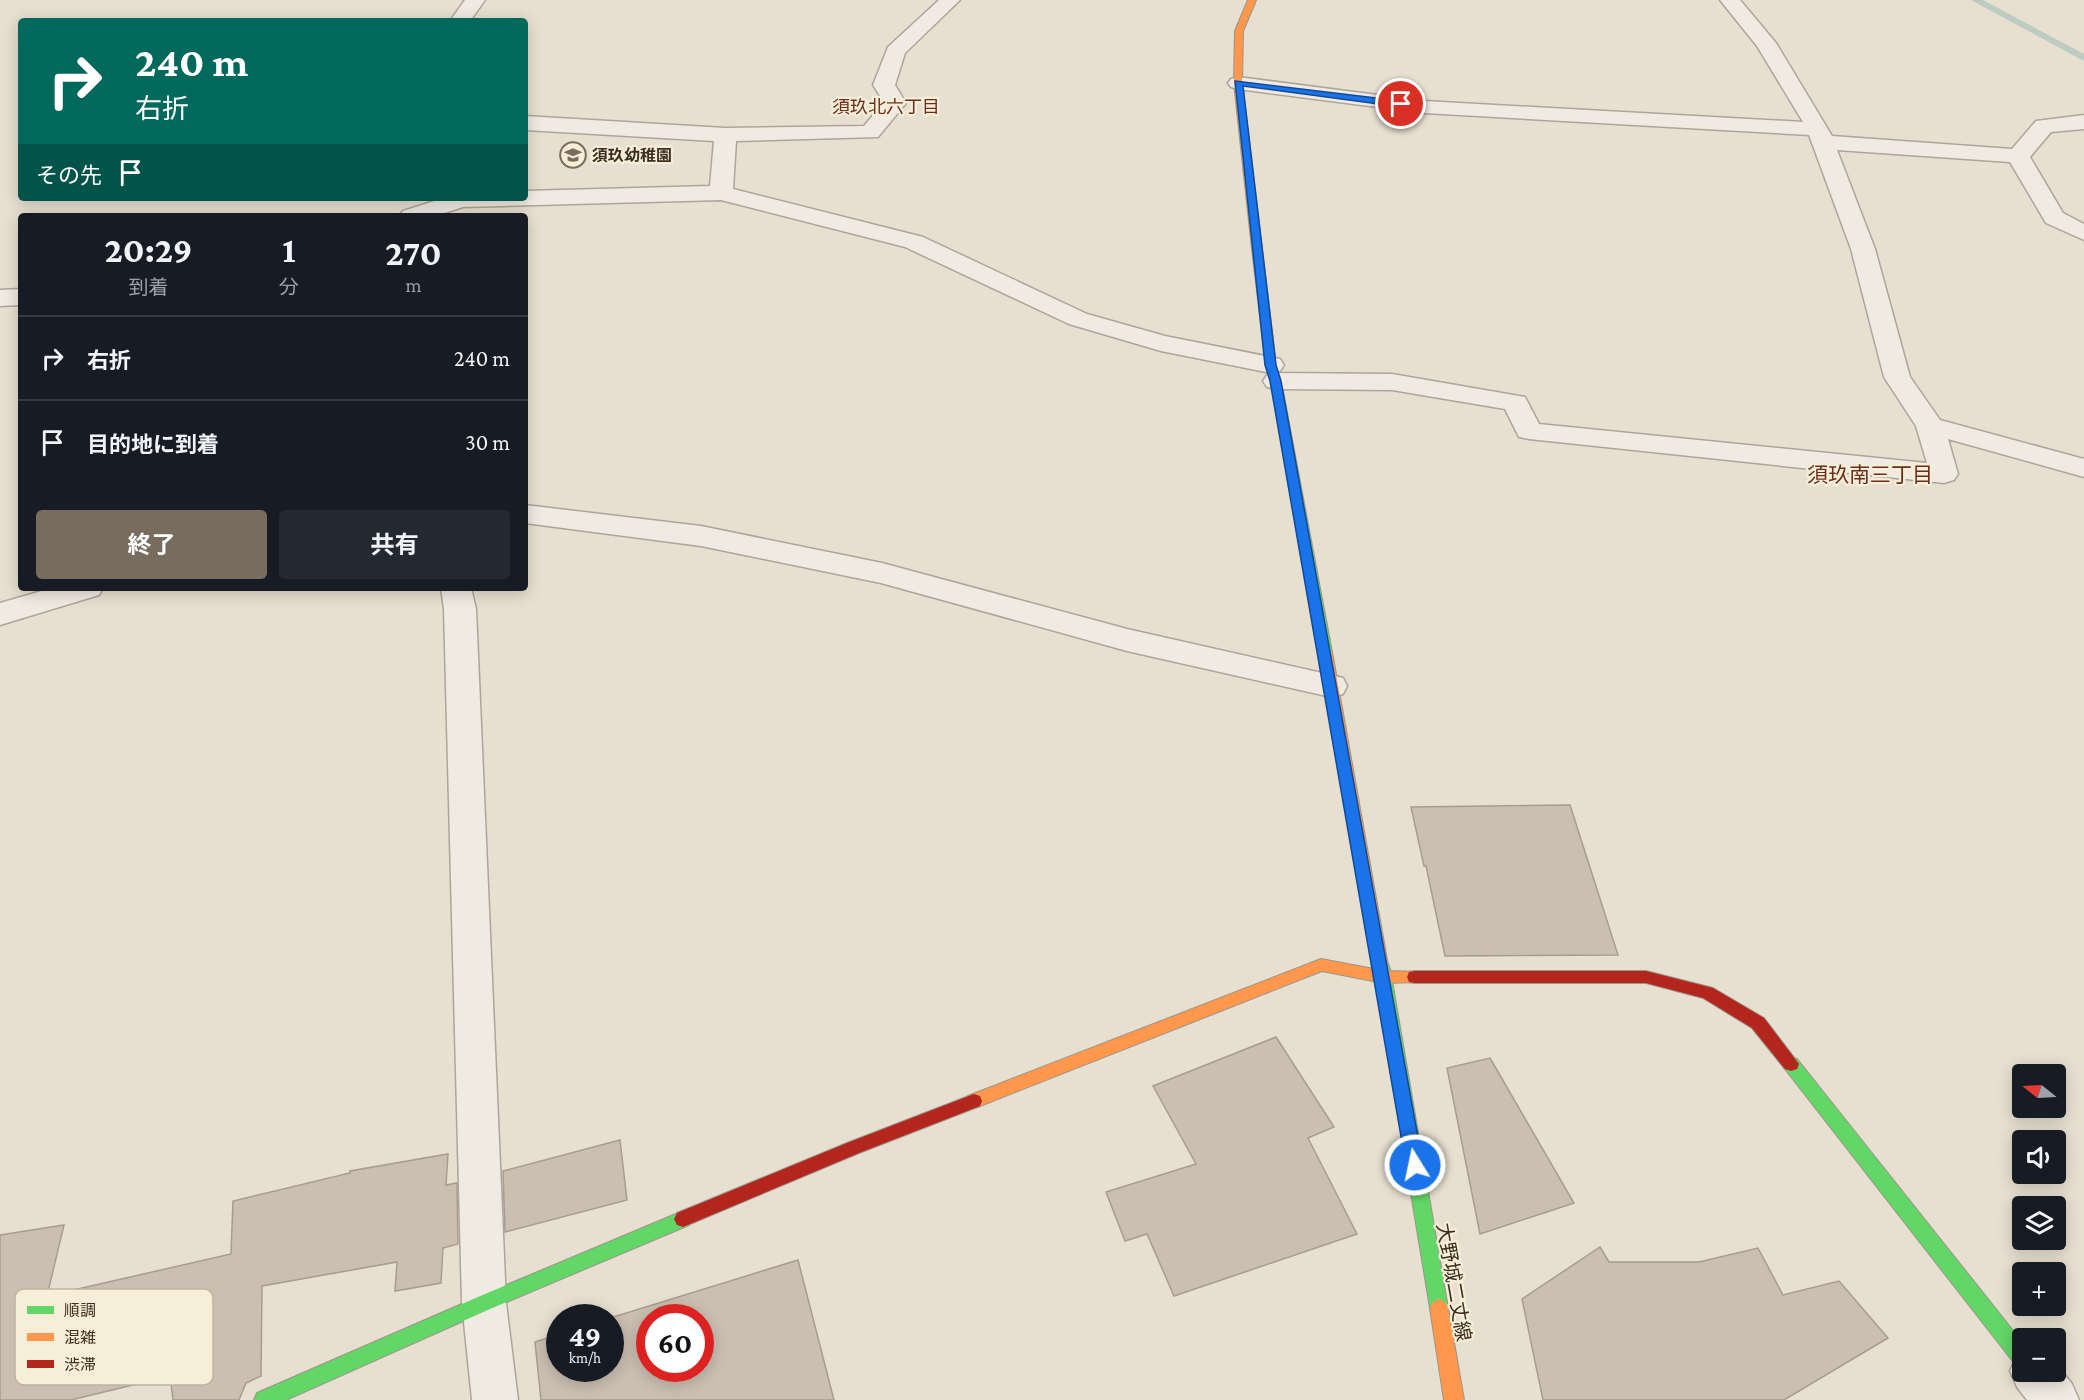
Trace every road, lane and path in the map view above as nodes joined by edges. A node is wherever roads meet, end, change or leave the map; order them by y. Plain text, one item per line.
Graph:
1 (476, 0) edge
2 (950, 0) edge
3 (1251, 0) edge
4 (1730, 0) edge
5 (462, 18) edge
6 (1238, 83) junction
7 (2084, 122) edge
8 (528, 123) edge
9 (725, 135) junction
10 (1820, 136) junction
11 (2018, 156) junction
12 (721, 193) junction
13 (528, 198) edge
14 (458, 201) edge
15 (420, 213) edge
16 (2084, 233) edge
17 (18, 297) edge
18 (0, 298) edge
19 (1273, 373) junction
20 (1930, 426) junction
21 (2084, 468) edge
22 (528, 514) edge
23 (78, 591) edge
24 (457, 591) edge
25 (0, 614) edge
26 (1331, 687) junction
27 (1383, 977) junction
28 (484, 1303) junction
29 (2012, 1344) edge
30 (2042, 1382) edge
31 (264, 1400) edge
32 (495, 1400) edge
33 (1454, 1400) edge
34 (2056, 1400) edge

1 - 5 street
2 - 9 street
3 - 6 main road, 大野城二丈線
4 - 10 street
6 - 10 street
6 - 19 main road, 大野城二丈線
7 - 11 street
8 - 9 street
9 - 12 street
10 - 11 street
10 - 20 street
11 - 16 street
12 - 13 street
12 - 19 street
14 - 15 street
17 - 18 street
19 - 20 street
19 - 26 main road, 大野城二丈線
20 - 21 street
22 - 26 street
23 - 25 street
24 - 28 street
26 - 27 main road, 大野城二丈線
27 - 28 main road
27 - 29 main road
27 - 33 main road, 大野城二丈線
28 - 31 main road
28 - 32 street
30 - 34 street

